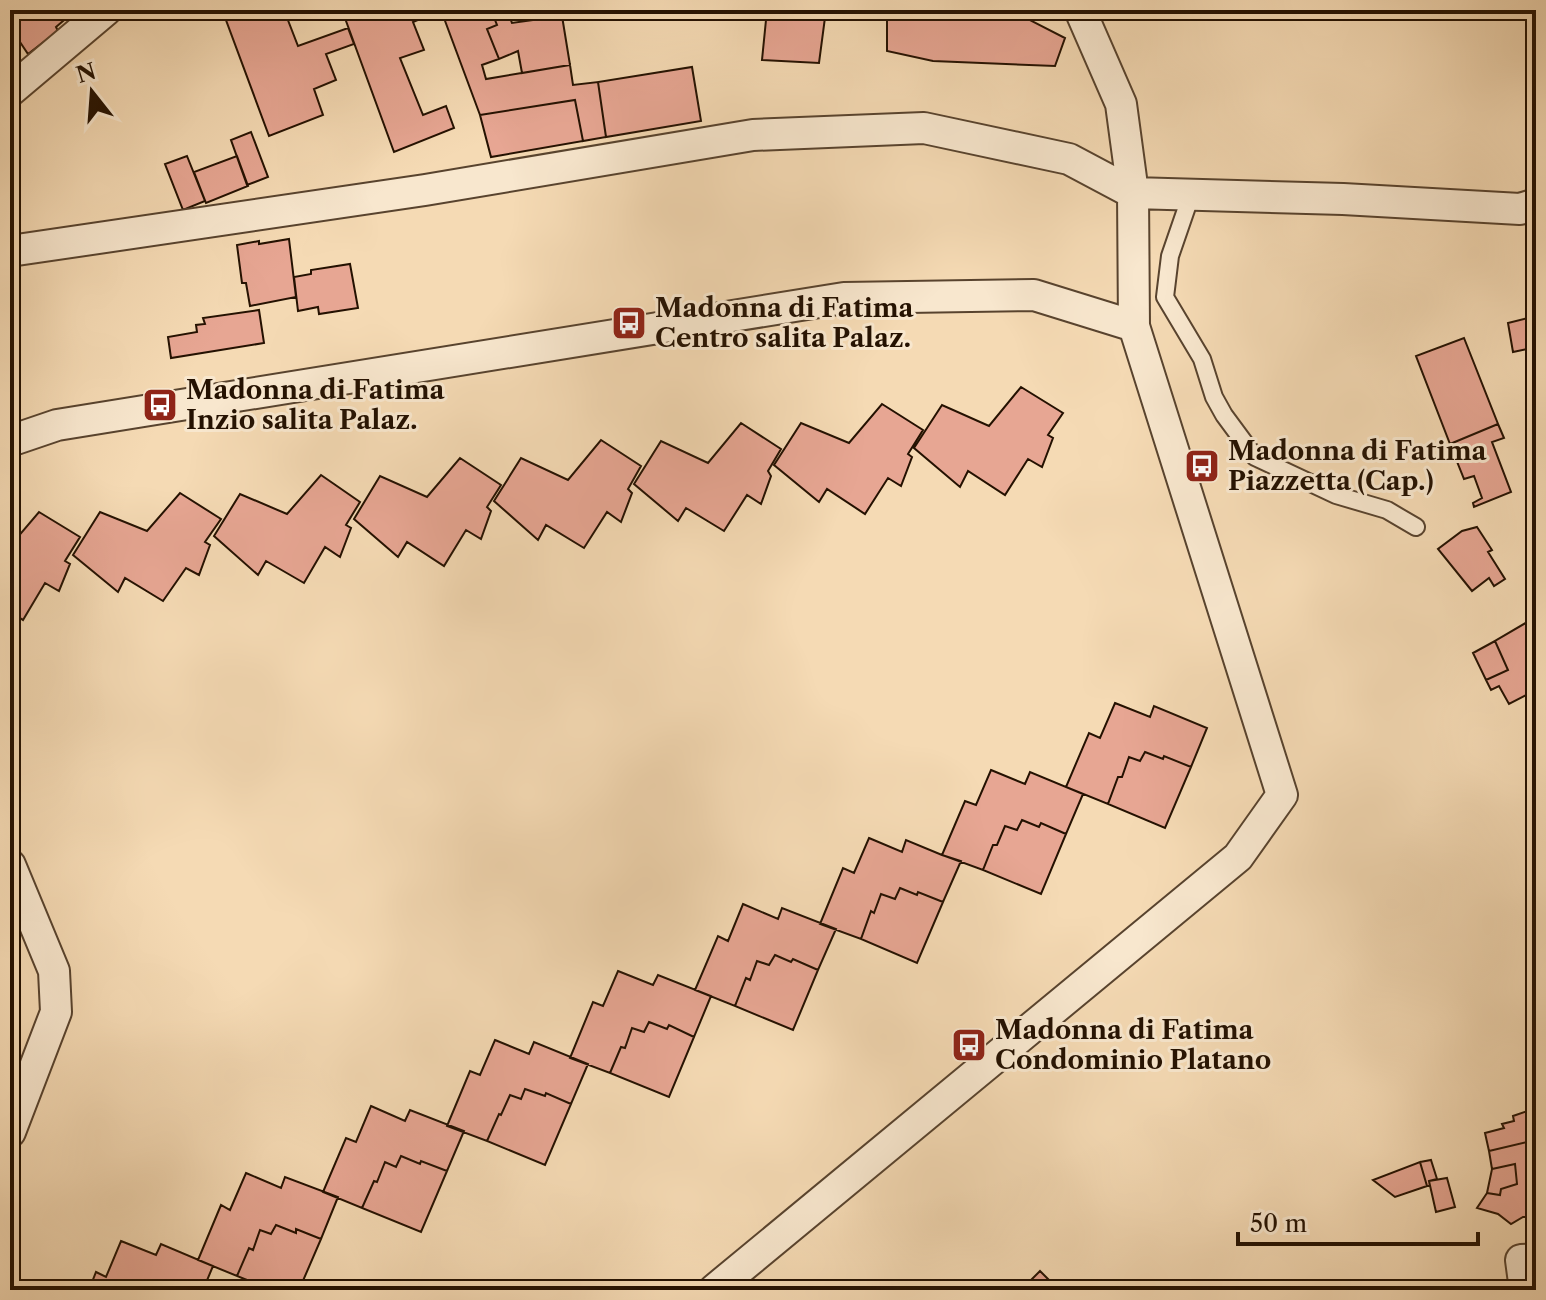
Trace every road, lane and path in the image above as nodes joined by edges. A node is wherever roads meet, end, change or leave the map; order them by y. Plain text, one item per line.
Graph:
1 (106, 10) edge
2 (1080, 10) edge
3 (10, 91) edge
4 (1133, 193) junction
5 (1191, 195) junction
6 (1536, 204) edge
7 (10, 251) edge
8 (1134, 326) junction
9 (10, 441) edge
10 (1416, 527) dead end
11 (10, 865) edge
12 (10, 1132) edge
13 (1536, 1259) edge
14 (714, 1290) edge
15 (1525, 1290) edge

1 - 3 street
2 - 4 street
4 - 5 street
4 - 7 street
4 - 8 street
5 - 6 street
5 - 10 lane
8 - 9 street
8 - 14 street
11 - 12 street
13 - 15 street

